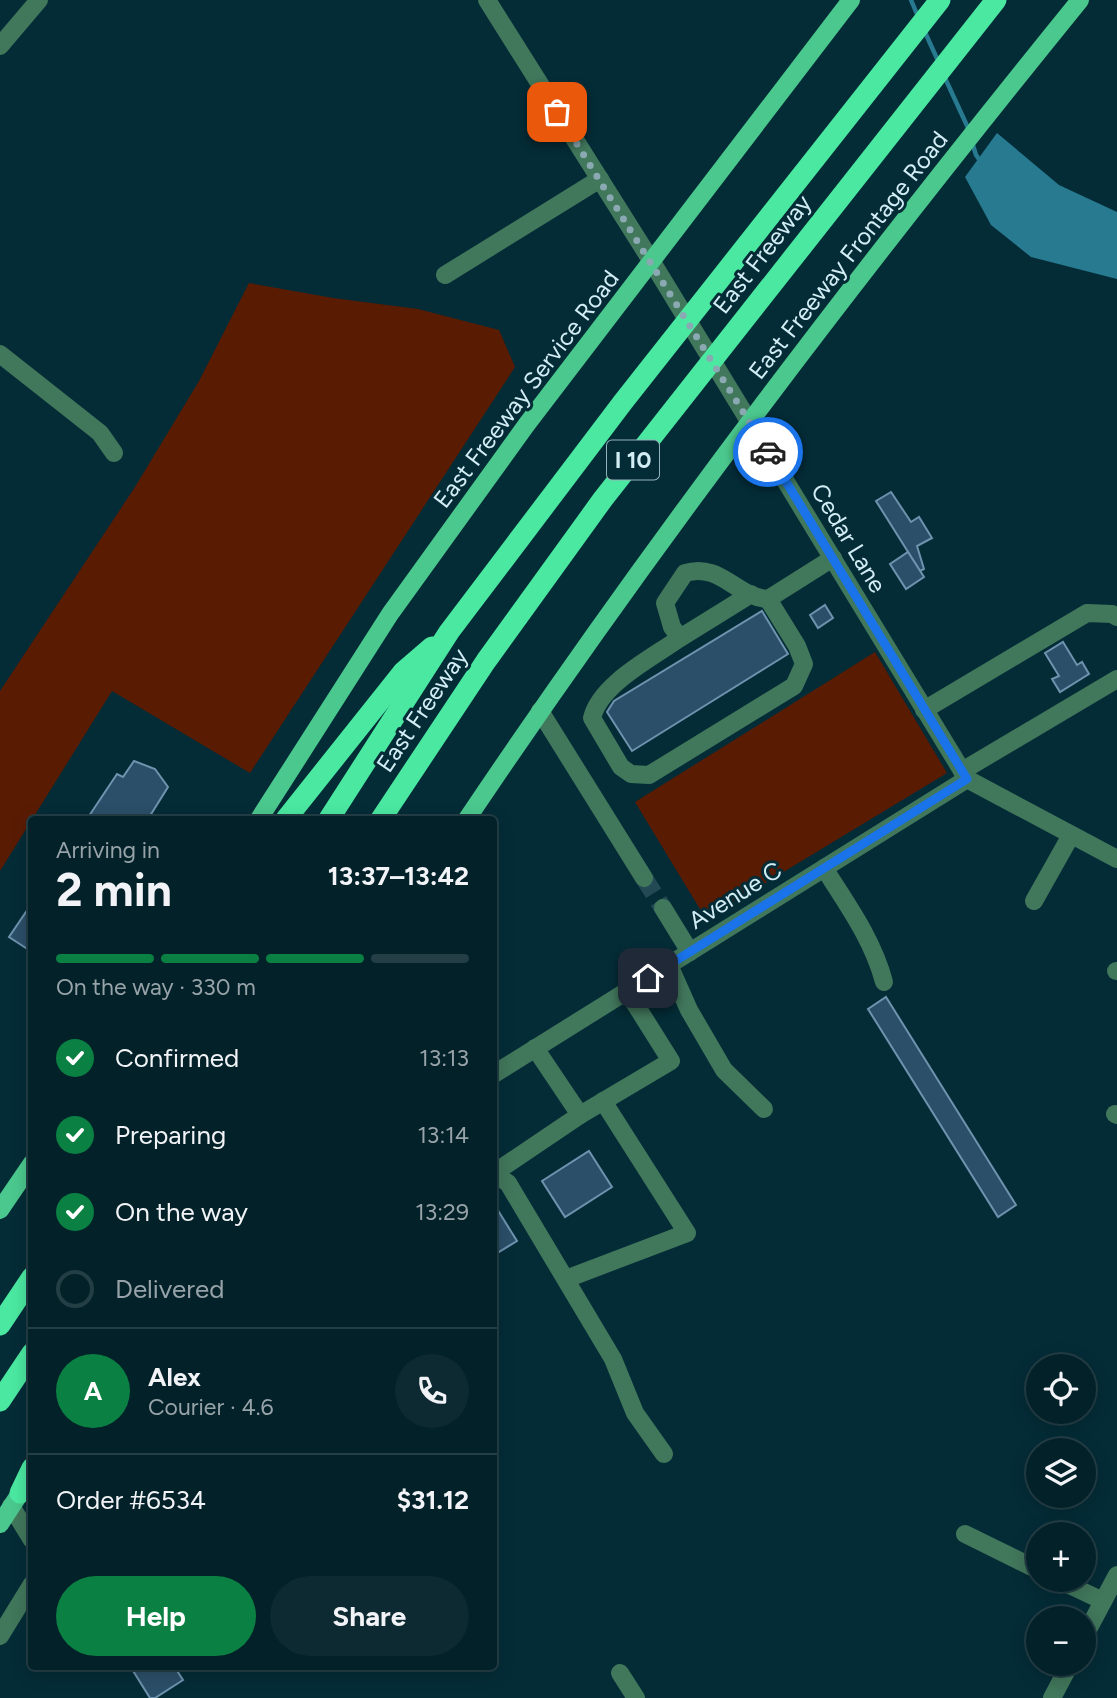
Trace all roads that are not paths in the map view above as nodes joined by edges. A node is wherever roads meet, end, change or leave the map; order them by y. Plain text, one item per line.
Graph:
1 (39, 0) edge
2 (487, 0) edge
3 (940, 0) edge
4 (996, 0) edge
5 (1080, 0) edge
6 (850, 1) edge
7 (0, 46) edge
8 (600, 179) junction
9 (652, 262) junction
10 (445, 275) dead end
11 (0, 354) edge
12 (750, 422) junction
13 (114, 453) dead end
14 (833, 558) junction
15 (751, 594) junction
16 (768, 599) junction
17 (1117, 617) edge
18 (449, 632) junction
19 (680, 638) junction
20 (1117, 679) edge
21 (924, 710) junction
22 (540, 711) junction
23 (964, 775) junction
24 (261, 816) edge
25 (288, 816) edge
26 (331, 816) edge
27 (383, 816) edge
28 (469, 816) edge
29 (1070, 837) junction
30 (1117, 859) edge
31 (824, 868) junction
32 (644, 878) tunnel mouth
33 (1034, 901) dead end
34 (663, 908) tunnel mouth
35 (690, 952) junction
36 (669, 965) junction
37 (884, 982) dead end
38 (627, 991) junction
39 (535, 1048) junction
40 (497, 1072) edge
41 (603, 1101) junction
42 (764, 1109) dead end
43 (580, 1115) junction
44 (28, 1169) edge
45 (497, 1172) edge
46 (497, 1176) edge
47 (0, 1210) edge
48 (566, 1279) junction
49 (28, 1283) edge
50 (0, 1325) edge
51 (28, 1359) edge
52 (0, 1401) edge
53 (664, 1454) dead end
54 (21, 1491) edge
55 (28, 1522) edge
56 (0, 1524) edge
57 (965, 1534) dead end
58 (1026, 1564) edge
59 (1117, 1575) edge
60 (28, 1590) edge
61 (1084, 1592) edge
62 (1103, 1601) junction
63 (1096, 1614) edge
64 (0, 1636) edge
65 (620, 1673) dead end
66 (1064, 1676) edge
67 (636, 1698) edge
68 (1052, 1698) edge

1 - 7 street
2 - 8 street, Cedar Lane
3 - 18 highway, East Freeway / I 10
4 - 27 highway, East Freeway / I 10
5 - 12 main road, East Freeway Frontage Road
6 - 9 main road, East Freeway Service Road
8 - 9 street, Cedar Lane
8 - 10 street
9 - 12 street, Cedar Lane
9 - 24 main road, East Freeway Service Road
11 - 13 street
12 - 14 street, Cedar Lane
12 - 22 main road, East Freeway Frontage Road
14 - 16 street
14 - 21 street, Cedar Lane
15 - 16 street
15 - 19 street
15 - 19 street
16 - 19 street
17 - 21 street
18 - 25 highway
18 - 26 highway, East Freeway / I 10
20 - 23 street, Avenue C
21 - 23 street, Cedar Lane
22 - 28 main road, East Freeway Frontage Road
22 - 32 street
23 - 29 street, Cedar Lane
23 - 31 street, Avenue C
29 - 30 street, Cedar Lane
29 - 33 street
31 - 35 street, Avenue C
31 - 37 street
34 - 35 street
35 - 36 street, Avenue C
36 - 38 street, Avenue C
36 - 42 street
38 - 39 street, Avenue C
38 - 41 street
39 - 40 street, Avenue C
39 - 43 street
41 - 43 street
41 - 48 street
43 - 45 street
44 - 47 main road
46 - 48 street
48 - 53 street
49 - 50 highway
51 - 52 highway
54 - 55 street
54 - 56 main road
57 - 58 street
59 - 62 street
60 - 64 street
61 - 62 street
62 - 63 street
65 - 67 street
66 - 68 street

